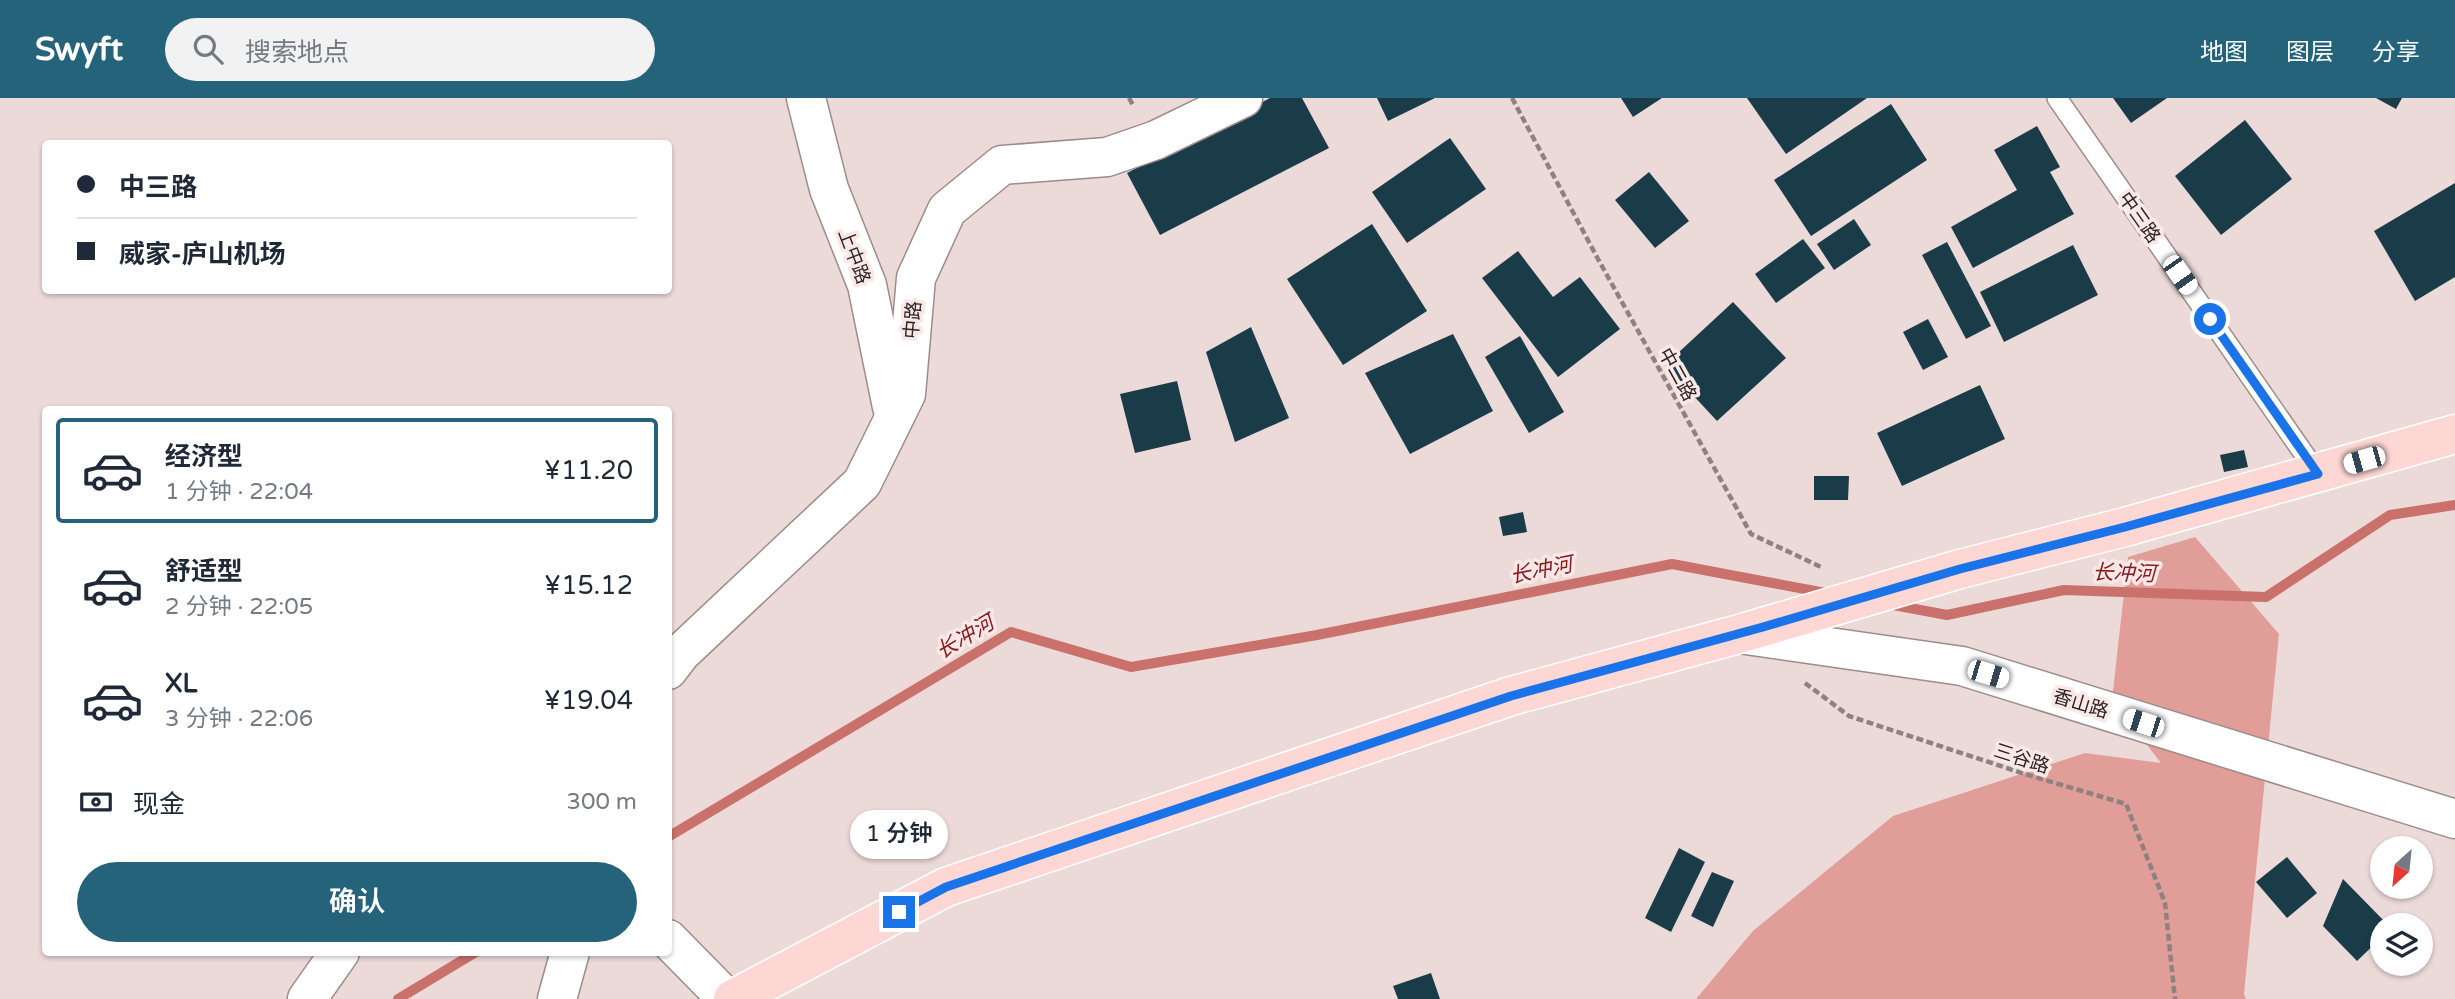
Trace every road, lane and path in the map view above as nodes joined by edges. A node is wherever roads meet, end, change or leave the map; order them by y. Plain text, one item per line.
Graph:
1 (806, 98) edge
2 (1243, 98) edge
3 (1512, 98) edge
4 (2057, 98) edge
5 (894, 416) junction
6 (2455, 434) edge
7 (2318, 474) junction
8 (1827, 569) dead end
9 (1739, 634) junction
10 (672, 665) edge
11 (1794, 675) dead end
12 (2455, 819) edge
13 (672, 943) edge
14 (337, 956) edge
15 (569, 956) edge
16 (307, 999) edge
17 (557, 999) edge
18 (727, 999) edge
19 (733, 999) edge
20 (2175, 999) edge

1 - 5 street, 上中路
2 - 5 street, 中路
3 - 8 path, 中二路
4 - 7 lane, 中三路
5 - 10 street, 中路
6 - 7 main road
7 - 9 main road
9 - 12 street, 香山路
9 - 19 main road
11 - 20 path, 三谷路
13 - 18 street
14 - 16 street
15 - 17 street

